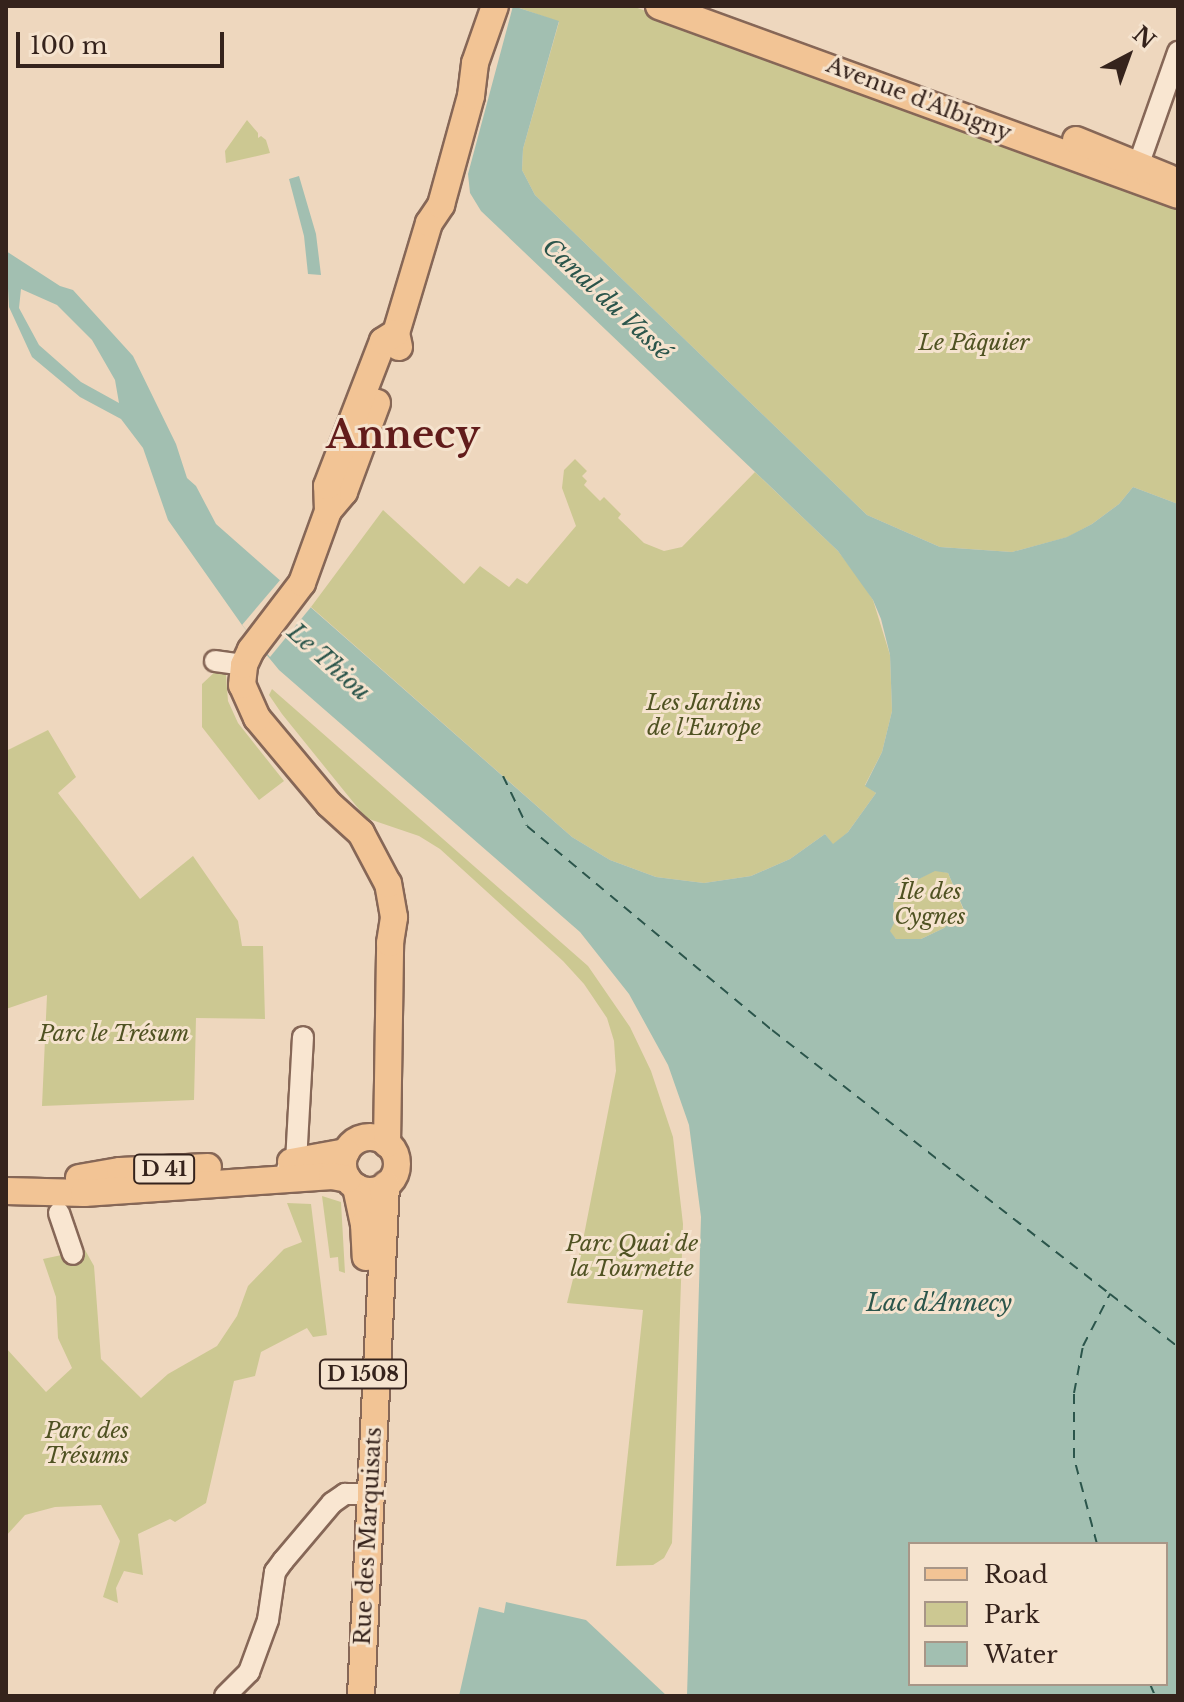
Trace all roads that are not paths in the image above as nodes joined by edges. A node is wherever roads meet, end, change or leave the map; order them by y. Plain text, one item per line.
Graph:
1 (659, 6) edge
2 (704, 6) edge
3 (491, 10) edge
4 (1178, 52) edge
5 (1060, 152) junction
6 (1139, 163) junction
7 (1178, 183) edge
8 (1178, 195) edge
9 (215, 661) dead end
10 (244, 665) junction
11 (388, 1029) junction
12 (303, 1037) dead end
13 (387, 1144) junction
14 (350, 1146) junction
15 (296, 1162) junction
16 (263, 1180) junction
17 (352, 1183) junction
18 (386, 1185) junction
19 (34, 1189) junction
20 (6, 1191) edge
21 (59, 1213) dead end
22 (73, 1254) dead end
23 (364, 1493) junction
24 (225, 1696) edge
25 (349, 1696) edge
26 (361, 1696) edge

1 - 5 main road, Avenue d'Albigny
2 - 6 main road, Avenue d'Albigny
3 - 10 main road
4 - 6 street
5 - 6 street
5 - 8 main road, Avenue d'Albigny
6 - 7 main road, Avenue d'Albigny
9 - 10 street
10 - 11 main road
11 - 13 main road
11 - 14 main road
12 - 15 street
13 - 14 main road
13 - 18 main road
14 - 15 main road, D 41
14 - 17 main road
15 - 16 street
15 - 19 main road, D 41
16 - 17 main road, D 41
16 - 19 main road, D 41
17 - 18 main road
17 - 23 main road, Rue des Marquisats / D 1508
18 - 23 main road, Rue des Marquisats / D 1508
19 - 20 main road, D 41
21 - 22 street
23 - 24 street
23 - 25 main road, Rue des Marquisats / D 1508
23 - 26 main road, Rue des Marquisats / D 1508

